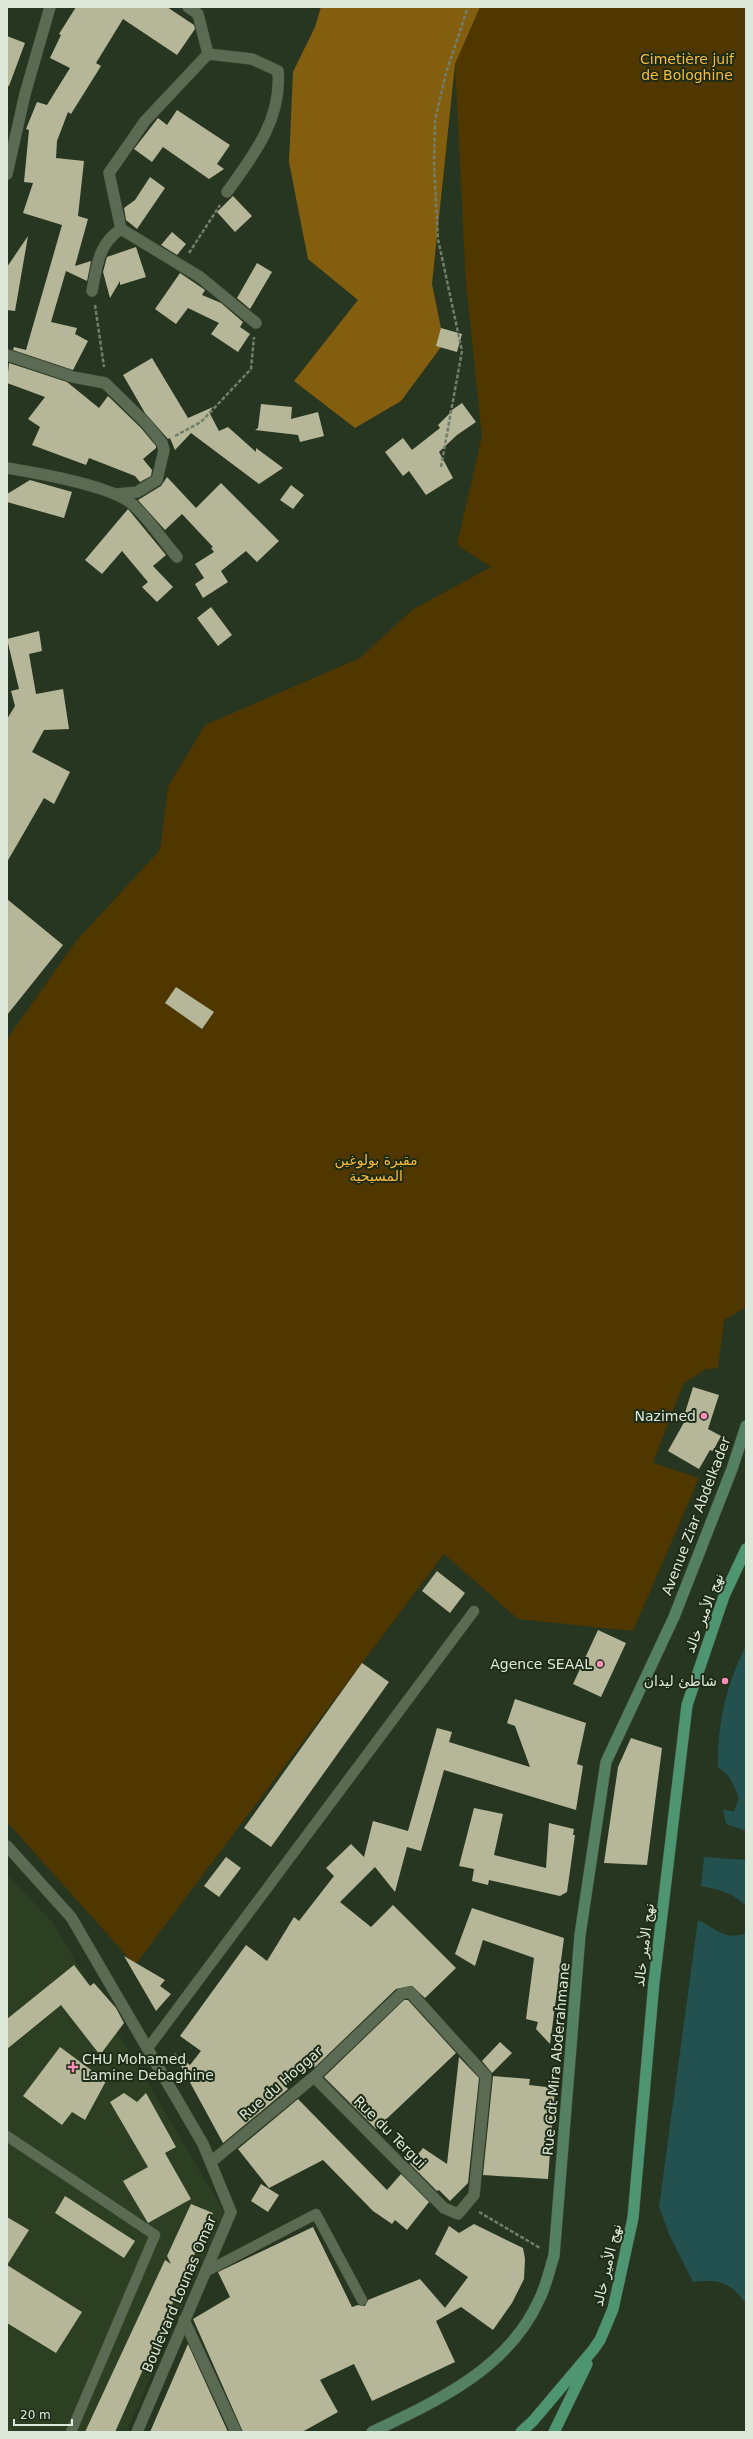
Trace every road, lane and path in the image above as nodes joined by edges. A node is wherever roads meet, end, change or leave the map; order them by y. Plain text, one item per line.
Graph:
1 (50, 7) edge
2 (188, 7) edge
3 (468, 7) edge
4 (208, 54) junction
5 (7, 174) edge
6 (228, 192) joint
7 (121, 229) junction
8 (182, 265) junction
9 (92, 291) joint
10 (256, 323) joint
11 (7, 356) edge
12 (105, 383) junction
13 (162, 443) junction
14 (441, 467) dead end
15 (7, 468) edge
16 (117, 494) junction
17 (177, 557) dead end
18 (746, 1426) edge
19 (746, 1549) edge
20 (474, 1611) dead end
21 (674, 1617) joint
22 (7, 1846) edge
23 (148, 2048) junction
24 (314, 2077) junction
25 (7, 2136) edge
26 (212, 2161) junction
27 (466, 2204) junction
28 (554, 2256) junction
29 (205, 2272) junction
30 (362, 2300) dead end
31 (184, 2320) junction
32 (593, 2350) junction
33 (71, 2432) edge
34 (137, 2432) edge
35 (236, 2432) edge
36 (372, 2432) edge
37 (521, 2432) edge
38 (554, 2432) edge

1 - 5 street
2 - 4 street
3 - 14 path
4 - 6 street
4 - 7 street
6 - 8 path
7 - 8 street
7 - 9 street
8 - 10 street
9 - 12 path
10 - 13 path
11 - 12 street
12 - 13 street
13 - 16 street
15 - 16 street
16 - 17 street
18 - 21 main road, Avenue Ziar Abdelkader
19 - 32 main road, نهج الأمير خالد
20 - 23 lane
21 - 28 main road, Rue Cdt Mira Abderahmane
22 - 23 street, Boulevard Lounas Omar
23 - 26 street, Boulevard Lounas Omar
24 - 26 street, Rue du Hoggar
24 - 27 street, Rue du Tergui
24 - 27 street, Rue du Hoggar
25 - 33 lane
26 - 29 street, Boulevard Lounas Omar
27 - 28 path
28 - 36 main road, Rue Cdt Mira Abderahmane
29 - 30 lane
29 - 31 street, Boulevard Lounas Omar
31 - 34 street, Boulevard Lounas Omar
31 - 35 street
32 - 37 main road
32 - 38 main road

